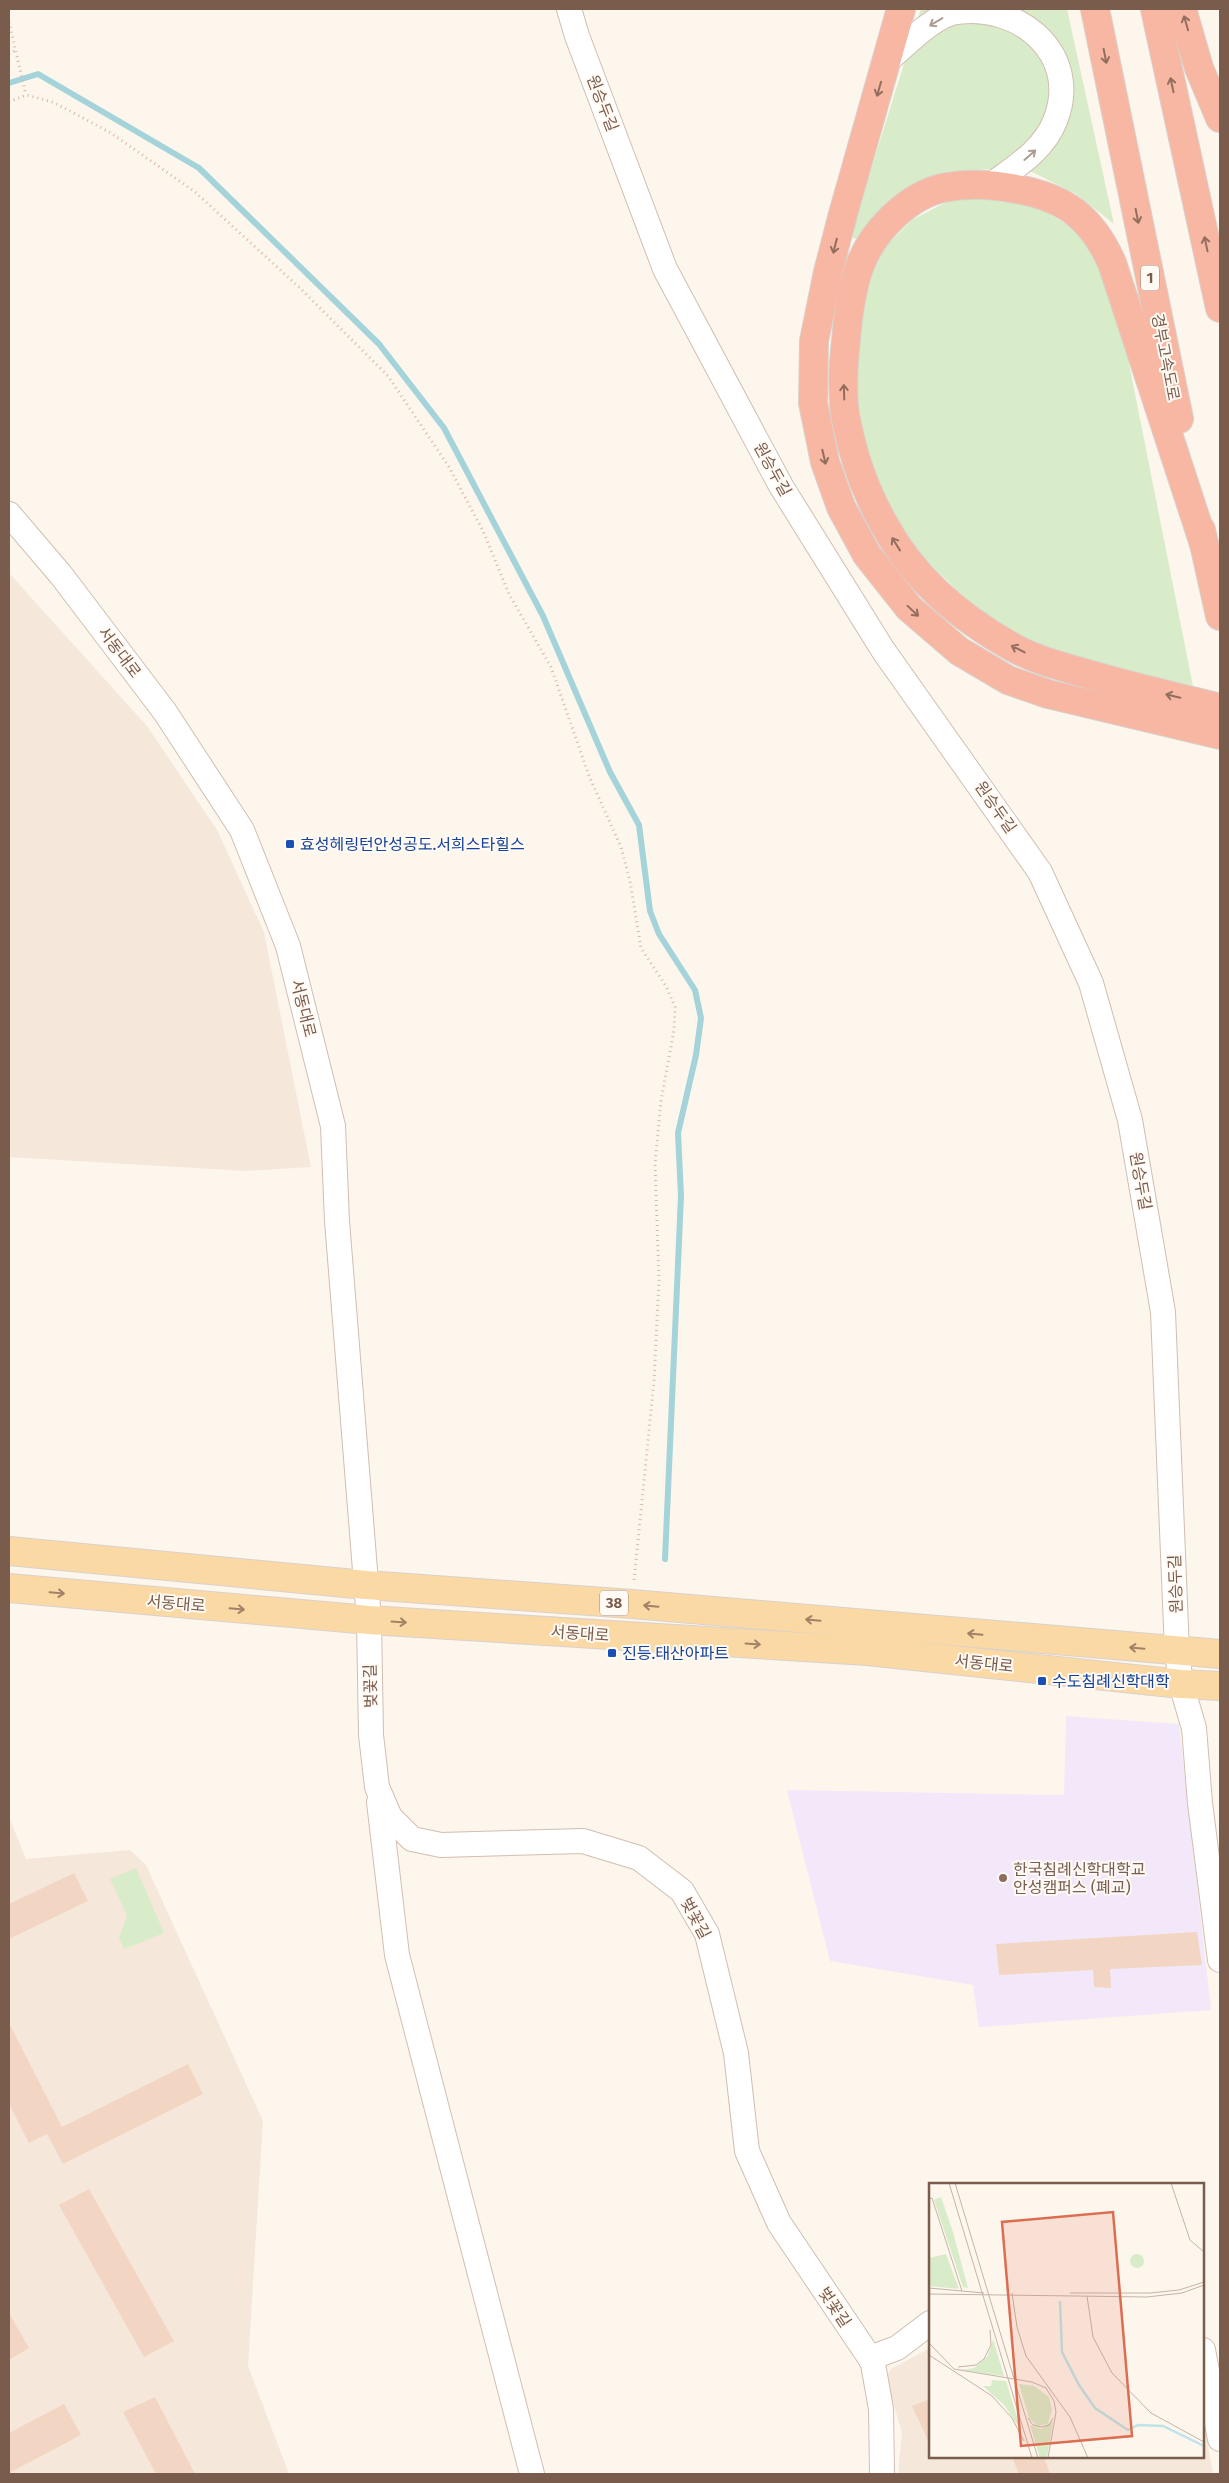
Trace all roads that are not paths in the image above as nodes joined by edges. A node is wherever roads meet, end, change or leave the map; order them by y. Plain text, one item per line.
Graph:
1 (569, 9) edge
2 (901, 9) edge
3 (1095, 9) edge
4 (1155, 9) edge
5 (1182, 9) edge
6 (887, 60) junction
7 (1220, 118) edge
8 (991, 185) junction
9 (1220, 308) edge
10 (9, 514) edge
11 (1205, 547) junction
12 (1220, 616) edge
13 (1220, 708) edge
14 (1220, 735) edge
15 (9, 1551) edge
16 (366, 1585) junction
17 (9, 1588) edge
18 (369, 1620) junction
19 (1177, 1651) junction
20 (1220, 1654) edge
21 (1181, 1684) junction
22 (1220, 1686) edge
23 (377, 1787) junction
24 (1220, 1960) edge
25 (929, 2324) edge
26 (1204, 2355) edge
27 (870, 2358) junction
28 (1220, 2439) edge
29 (532, 2474) edge
30 (882, 2474) edge

1 - 19 street, 원승두길
2 - 6 highway
3 -> 11 highway, 경부고속도로 / 1
9 -> 4 highway
7 -> 5 highway
8 -> 6 street
6 -> 14 highway
8 - 11 highway
13 -> 8 highway
10 - 16 street, 서동대로
11 - 12 highway, 경부고속도로 / 1
15 - 16 main road, 서동대로 / 38
16 - 18 street, 벚꽃길
19 -> 16 main road, 서동대로 / 38
17 -> 18 main road, 서동대로 / 38
18 -> 21 main road, 서동대로 / 38
18 - 23 street, 벚꽃길
19 - 20 main road, 서동대로 / 38
19 - 21 street, 원승두길
21 - 22 main road, 서동대로 / 38
21 - 24 street
23 - 27 street, 벚꽃길
23 - 29 street
25 - 27 street
26 - 28 street
27 - 30 street, 벚꽃길

